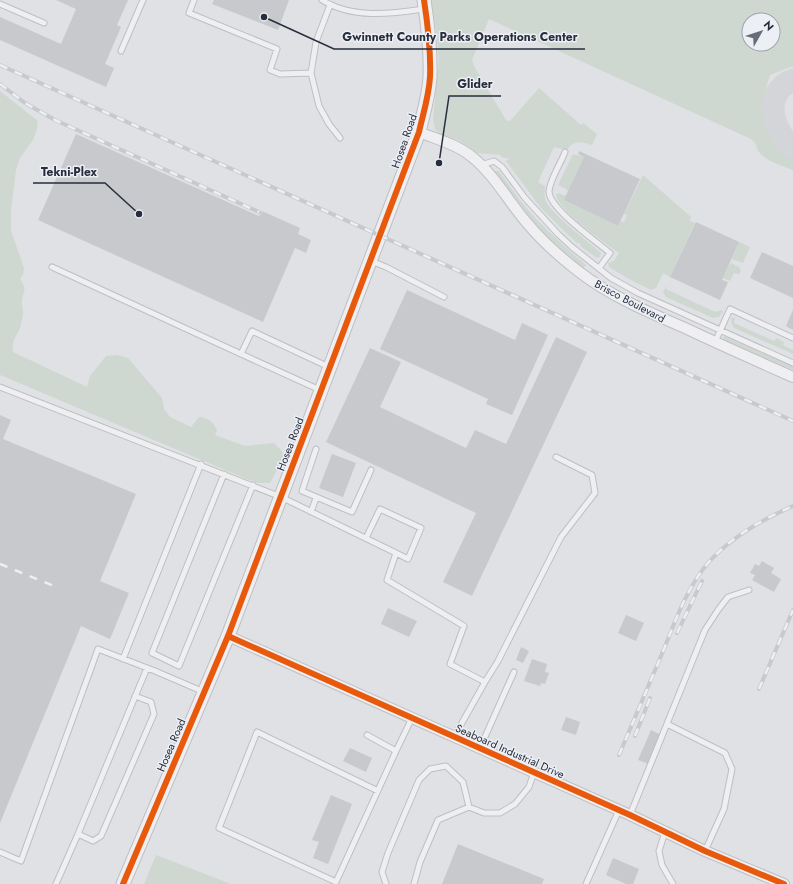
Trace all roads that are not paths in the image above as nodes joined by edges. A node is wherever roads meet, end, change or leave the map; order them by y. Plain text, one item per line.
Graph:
1 (143, 0) edge
2 (194, 0) edge
3 (322, 0) edge
4 (0, 4) edge
5 (424, 4) edge
6 (330, 5) junction
7 (44, 23) dead end
8 (121, 51) dead end
9 (311, 73) junction
10 (418, 132) junction
11 (340, 138) dead end
12 (566, 152) dead end
13 (481, 164) junction
14 (371, 261) junction
15 (52, 267) dead end
16 (599, 268) junction
17 (444, 297) dead end
18 (720, 330) junction
19 (793, 338) edge
20 (715, 342) junction
21 (241, 354) junction
22 (793, 363) edge
23 (330, 367) junction
24 (793, 377) edge
25 (0, 387) edge
26 (321, 390) junction
27 (316, 448) dead end
28 (556, 457) dead end
29 (200, 464) junction
30 (371, 470) dead end
31 (224, 474) junction
32 (253, 486) junction
33 (281, 497) junction
34 (316, 498) junction
35 (311, 512) junction
36 (366, 538) junction
37 (396, 553) junction
38 (749, 590) dead end
39 (228, 636) junction
40 (123, 659) junction
41 (147, 668) junction
42 (514, 672) dead end
43 (485, 682) junction
44 (204, 692) junction
45 (135, 696) junction
46 (412, 718) junction
47 (667, 724) junction
48 (367, 735) dead end
49 (454, 736) junction
50 (480, 748) junction
51 (396, 750) junction
52 (534, 772) junction
53 (378, 791) junction
54 (469, 807) junction
55 (619, 810) junction
56 (630, 815) junction
57 (665, 832) junction
58 (78, 834) junction
59 (705, 851) junction
60 (0, 852) edge
61 (56, 884) edge
62 (122, 884) edge
63 (386, 884) edge
64 (414, 884) edge
65 (586, 884) edge
66 (673, 884) edge
67 (784, 884) edge

1 - 8 lane
2 - 9 lane
3 - 6 lane
4 - 7 lane
5 - 6 lane
5 - 10 street, Hosea Road
6 - 9 lane
9 - 11 lane
10 - 13 street, Brisco Boulevard
10 - 14 street, Hosea Road
12 - 16 lane
13 - 16 lane
13 - 20 street, Brisco Boulevard
14 - 17 lane
14 - 23 street, Hosea Road
15 - 21 lane
16 - 18 lane
18 - 19 lane
18 - 20 lane
18 - 22 lane
20 - 24 street, Brisco Boulevard
21 - 23 lane
21 - 26 lane
23 - 26 street, Hosea Road
25 - 29 lane
26 - 33 street, Hosea Road
27 - 34 lane
28 - 43 lane
29 - 31 lane
29 - 40 lane
30 - 34 lane
31 - 32 lane
31 - 32 lane
32 - 33 lane
33 - 35 lane
33 - 39 street, Hosea Road
34 - 35 lane
35 - 36 lane
36 - 37 lane
36 - 37 lane
37 - 43 lane
38 - 47 lane
39 - 44 street, Hosea Road
39 - 46 street, Seaboard Industrial Drive
40 - 41 lane
40 - 60 lane
41 - 44 lane
41 - 45 lane
42 - 50 lane
43 - 49 lane
44 - 62 street, Hosea Road
45 - 58 lane
45 - 58 lane
46 - 49 street, Seaboard Industrial Drive
46 - 51 lane
47 - 56 lane
47 - 59 lane
48 - 51 lane
49 - 50 street, Seaboard Industrial Drive
50 - 52 street, Seaboard Industrial Drive
51 - 53 lane
52 - 54 lane
52 - 55 street, Seaboard Industrial Drive
53 - 53 lane
54 - 63 lane
54 - 64 lane
55 - 56 street, Seaboard Industrial Drive
55 - 65 lane
56 - 57 street, Seaboard Industrial Drive
57 - 59 street, Seaboard Industrial Drive
57 - 66 lane
58 - 61 lane
59 - 67 street, Seaboard Industrial Drive

